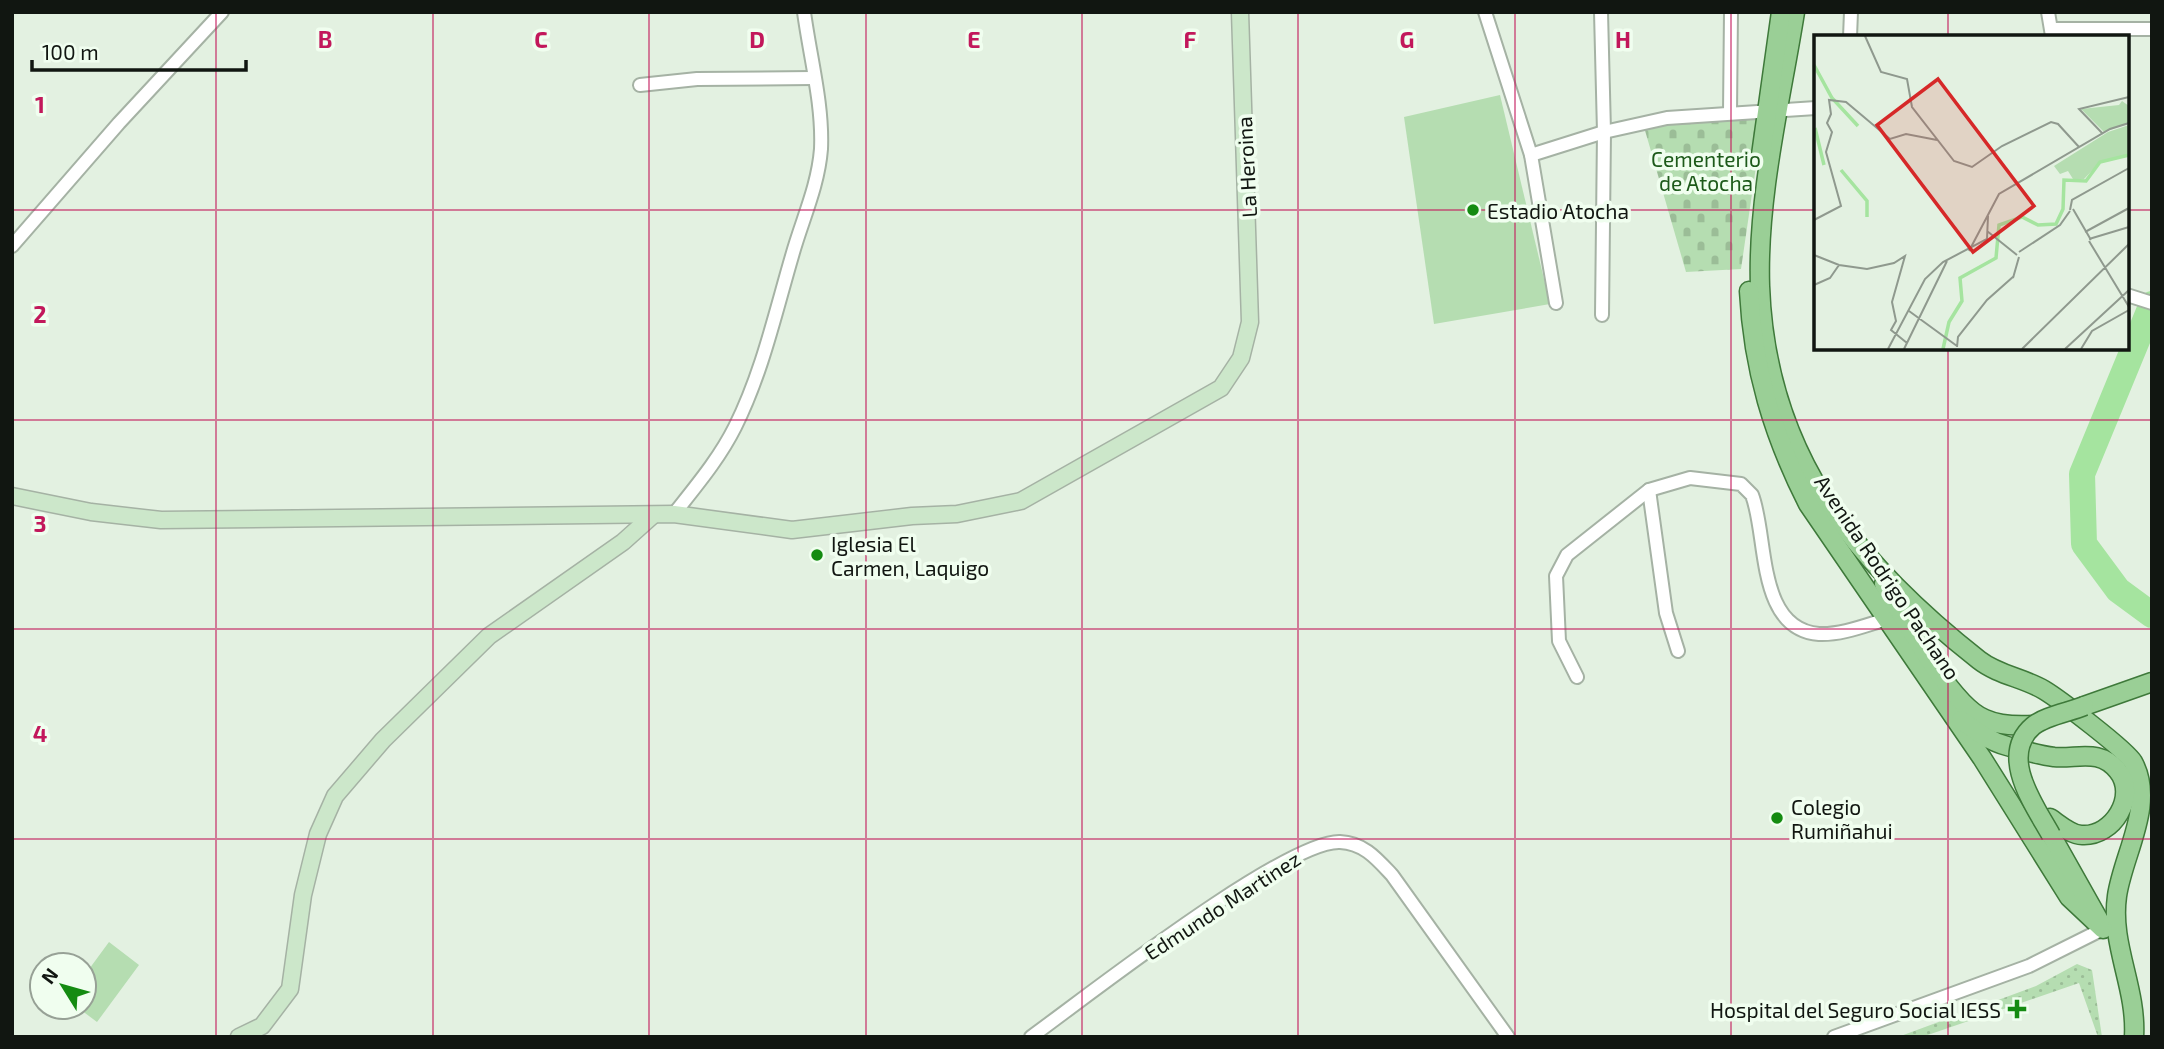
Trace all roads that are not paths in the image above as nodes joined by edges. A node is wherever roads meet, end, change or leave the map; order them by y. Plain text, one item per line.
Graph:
1 (222, 12) edge
2 (804, 12) edge
3 (1240, 12) edge
4 (1485, 12) edge
5 (1601, 12) edge
6 (1731, 12) edge
7 (1782, 12) edge
8 (1795, 12) edge
9 (1851, 12) edge
10 (2048, 12) edge
11 (2152, 29) edge
12 (2052, 33) edge
13 (1850, 35) edge
14 (813, 78) junction
15 (640, 85) dead end
16 (1814, 108) edge
17 (1772, 111) junction
18 (1730, 112) junction
19 (1604, 132) junction
20 (1531, 155) junction
21 (12, 246) edge
22 (2129, 296) edge
23 (1556, 303) dead end
24 (2152, 303) edge
25 (1602, 315) dead end
26 (1649, 490) junction
27 (12, 496) edge
28 (674, 514) junction
29 (652, 516) junction
30 (1868, 557) junction
31 (1887, 619) junction
32 (1678, 651) dead end
33 (1577, 677) dead end
34 (2152, 682) edge
35 (2084, 706) junction
36 (1952, 714) junction
37 (2034, 725) junction
38 (2051, 826) junction
39 (2109, 927) junction
40 (239, 1037) edge
41 (1031, 1037) edge
42 (1508, 1037) edge
43 (1834, 1037) edge
44 (2125, 1037) edge
45 (2134, 1037) edge

1 - 21 street
2 - 14 street
3 - 28 street, La Heroina
4 - 20 street
5 - 19 street
6 - 18 street
7 - 17 main road, Avenida Rodrigo Pachano
8 - 17 main road, Avenida Rodrigo Pachano
9 - 13 street
10 - 12 street
11 - 12 street
14 - 15 street
14 - 28 street
16 - 17 street
17 - 18 street
17 - 30 main road, Avenida Rodrigo Pachano
17 - 31 main road, Avenida Rodrigo Pachano
18 - 19 street
19 - 20 street
19 - 25 street
20 - 23 street
22 - 24 street
26 - 31 street
26 - 32 street
26 - 33 street
27 - 29 street, La Heroina
28 - 29 street, La Heroina
29 - 40 street
30 - 37 main road
30 - 39 main road
31 - 36 main road, Avenida Rodrigo Pachano
34 - 35 main road
35 - 37 main road, bridge
35 - 38 main road, bridge
36 - 38 main road
36 - 39 main road, Avenida Rodrigo Pachano
37 - 38 main road, bridge
38 - 39 main road
39 - 43 street
39 - 44 main road
39 - 45 main road
41 - 42 street, Edmundo Martinez

